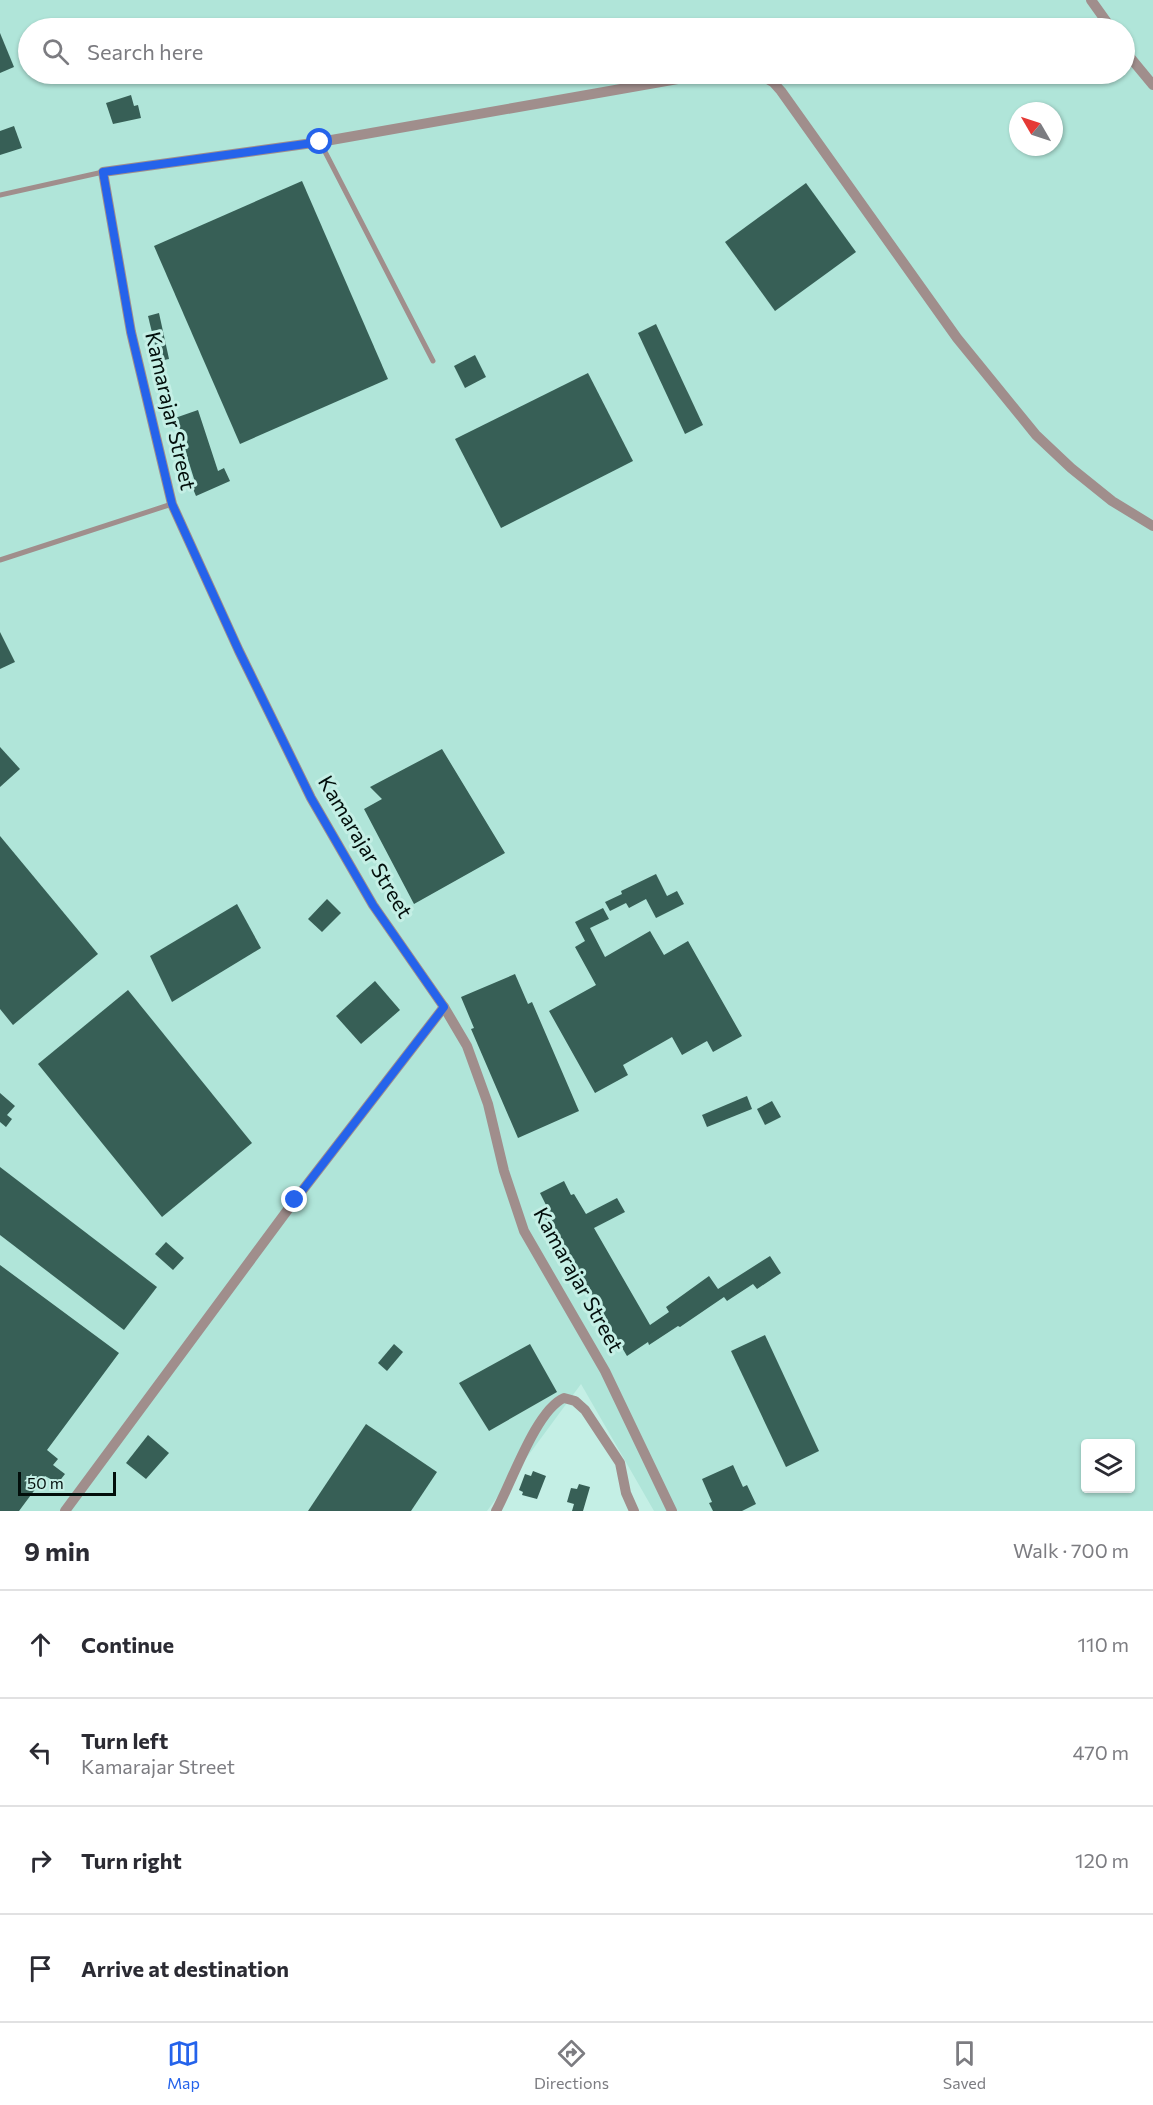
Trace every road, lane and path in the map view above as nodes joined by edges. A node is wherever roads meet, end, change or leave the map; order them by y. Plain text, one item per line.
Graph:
1 (1091, 0) edge
2 (1104, 18) edge
3 (1135, 63) edge
4 (649, 84) edge
5 (775, 84) edge
6 (1153, 86) edge
7 (320, 142) junction
8 (103, 172) junction
9 (0, 195) edge
10 (433, 361) dead end
11 (172, 504) junction
12 (1153, 526) edge
13 (0, 560) edge
14 (444, 1007) junction
15 (65, 1511) edge
16 (496, 1511) edge
17 (634, 1511) edge
18 (672, 1511) edge

1 - 2 street
3 - 6 street
4 - 7 street
5 - 12 street
7 - 8 street
7 - 10 lane
8 - 9 lane
8 - 11 street, Kamarajar Street
11 - 13 lane
11 - 14 street, Kamarajar Street
14 - 15 street
14 - 18 street, Kamarajar Street
16 - 17 street

